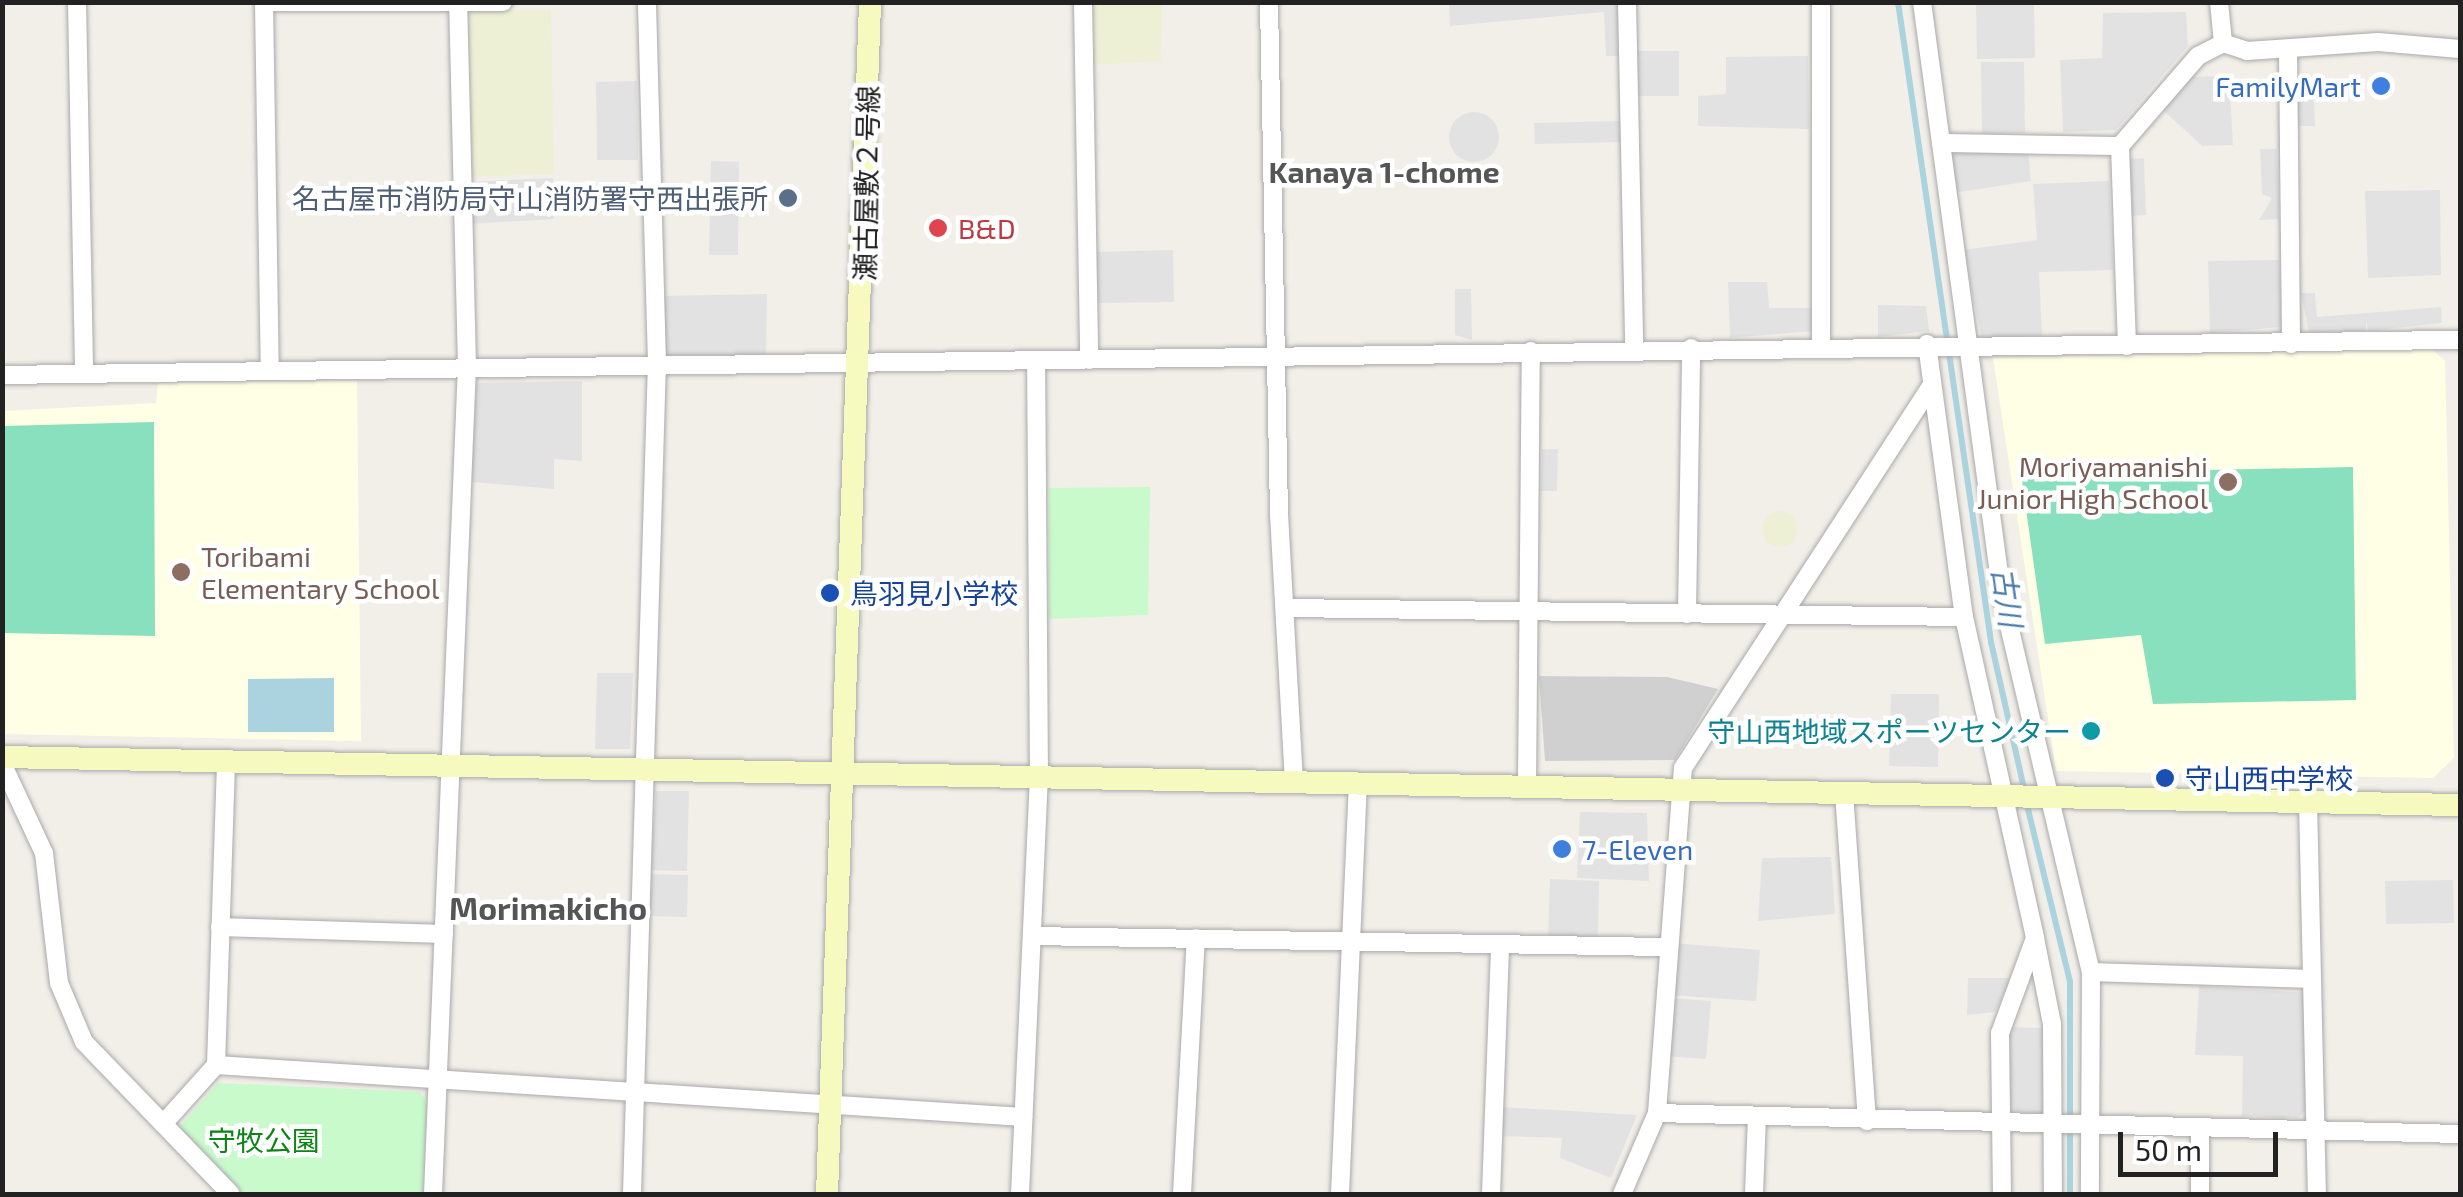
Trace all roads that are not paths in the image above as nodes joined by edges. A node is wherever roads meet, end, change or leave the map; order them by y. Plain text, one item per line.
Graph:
1 (77, 2) edge
2 (265, 2) edge
3 (503, 2) edge
4 (648, 2) edge
5 (870, 2) edge
6 (1083, 2) edge
7 (1269, 2) edge
8 (1627, 2) edge
9 (1821, 2) edge
10 (1922, 2) edge
11 (2220, 2) edge
12 (458, 3) edge
13 (2222, 42) junction
14 (2460, 49) edge
15 (2288, 52) junction
16 (1942, 143) junction
17 (2120, 146) junction
18 (2460, 340) edge
19 (1927, 344) junction
20 (2291, 344) junction
21 (1971, 345) junction
22 (1821, 346) junction
23 (2127, 346) junction
24 (1691, 348) junction
25 (1634, 350) junction
26 (1531, 352) junction
27 (1276, 356) junction
28 (1036, 360) junction
29 (1089, 360) junction
30 (657, 363) junction
31 (862, 364) junction
32 (466, 366) junction
33 (270, 370) junction
34 (84, 373) junction
35 (2, 374) edge
36 (1932, 386) junction
37 (1286, 608) junction
38 (1529, 613) junction
39 (1687, 614) junction
40 (1787, 614) junction
41 (1964, 617) junction
42 (2, 760) edge
43 (226, 760) junction
44 (450, 762) junction
45 (646, 766) junction
46 (843, 774) junction
47 (1039, 778) junction
48 (1294, 782) junction
49 (1358, 783) junction
50 (1528, 786) junction
51 (1679, 789) junction
52 (1844, 792) junction
53 (2010, 795) junction
54 (2044, 796) junction
55 (2308, 802) junction
56 (2460, 805) edge
57 (220, 928) junction
58 (444, 934) junction
59 (1032, 936) junction
60 (1196, 938) junction
61 (2034, 938) junction
62 (1351, 942) junction
63 (1500, 944) junction
64 (1665, 947) junction
65 (2091, 972) junction
66 (2312, 979) junction
67 (216, 1065) junction
68 (438, 1080) junction
69 (637, 1092) junction
70 (830, 1104) junction
71 (1657, 1113) junction
72 (1024, 1117) junction
73 (1757, 1117) junction
74 (1867, 1120) junction
75 (163, 1124) junction
76 (2004, 1126) junction
77 (2053, 1127) junction
78 (2091, 1129) junction
79 (2200, 1130) junction
80 (2316, 1132) junction
81 (2460, 1134) edge
82 (231, 1194) edge
83 (433, 1194) edge
84 (632, 1194) edge
85 (827, 1194) edge
86 (1020, 1194) edge
87 (1182, 1194) edge
88 (1340, 1194) edge
89 (1492, 1194) edge
90 (1622, 1194) edge
91 (1754, 1194) edge
92 (2002, 1194) edge
93 (2053, 1194) edge
94 (2090, 1194) edge
95 (2200, 1194) edge
96 (2316, 1194) edge

1 - 34 street
2 - 12 street
2 - 33 street
3 - 12 street
4 - 30 street
5 - 31 street, 瀬古屋敷２号線
6 - 29 street
7 - 27 street
8 - 25 street
9 - 22 street
10 - 16 street
11 - 13 street
12 - 32 street
13 - 15 street
13 - 17 street
14 - 15 street
15 - 20 street
16 - 17 street
16 - 21 street
17 - 23 street
18 - 20 street
19 - 21 street
19 - 22 street
19 - 36 street
20 - 23 street
21 - 23 street
21 - 54 street
22 - 24 street
24 - 25 street
24 - 39 street
25 - 26 street
26 - 27 street
26 - 38 street
27 - 29 street
27 - 37 street
28 - 29 street
28 - 31 street
28 - 47 street
30 - 31 street
30 - 32 street
30 - 45 street
31 - 46 street, 瀬古屋敷２号線
32 - 33 street
32 - 44 street
33 - 34 street
34 - 35 street
36 - 40 street
36 - 41 street
37 - 38 street
37 - 48 street
38 - 39 street
38 - 50 street
39 - 40 street
40 - 41 street
40 - 51 street
41 - 53 street
42 - 43 street
42 - 75 street
43 - 44 street
43 - 57 street
44 - 45 street
44 - 58 street
45 - 46 street
45 - 69 street
46 - 47 street
46 - 70 street, 瀬古屋敷２号線
47 - 48 street
47 - 59 street
48 - 49 street
49 - 50 street
49 - 62 street
50 - 51 street
51 - 52 street
51 - 64 street
52 - 53 street
52 - 74 street
53 - 54 street
53 - 61 street
54 - 55 street
54 - 65 street
55 - 56 street
55 - 66 street
57 - 58 street
57 - 67 street
58 - 68 street
59 - 60 street
59 - 72 street
60 - 62 street
60 - 87 street
61 - 76 street
61 - 77 street
62 - 63 street
62 - 88 street
63 - 64 street
63 - 89 street
64 - 71 street
65 - 66 street
65 - 78 street
66 - 80 street
67 - 68 street
67 - 75 street
68 - 69 street
68 - 83 street
69 - 70 street
69 - 84 street
70 - 72 street
70 - 85 street, 瀬古屋敷２号線
71 - 73 street
71 - 90 street
72 - 86 street
73 - 74 street
73 - 91 street
74 - 76 street
75 - 82 street
76 - 77 street
76 - 92 street
77 - 78 street
77 - 93 street
78 - 79 street
78 - 94 street
79 - 80 street
79 - 95 street
80 - 81 street
80 - 96 street

